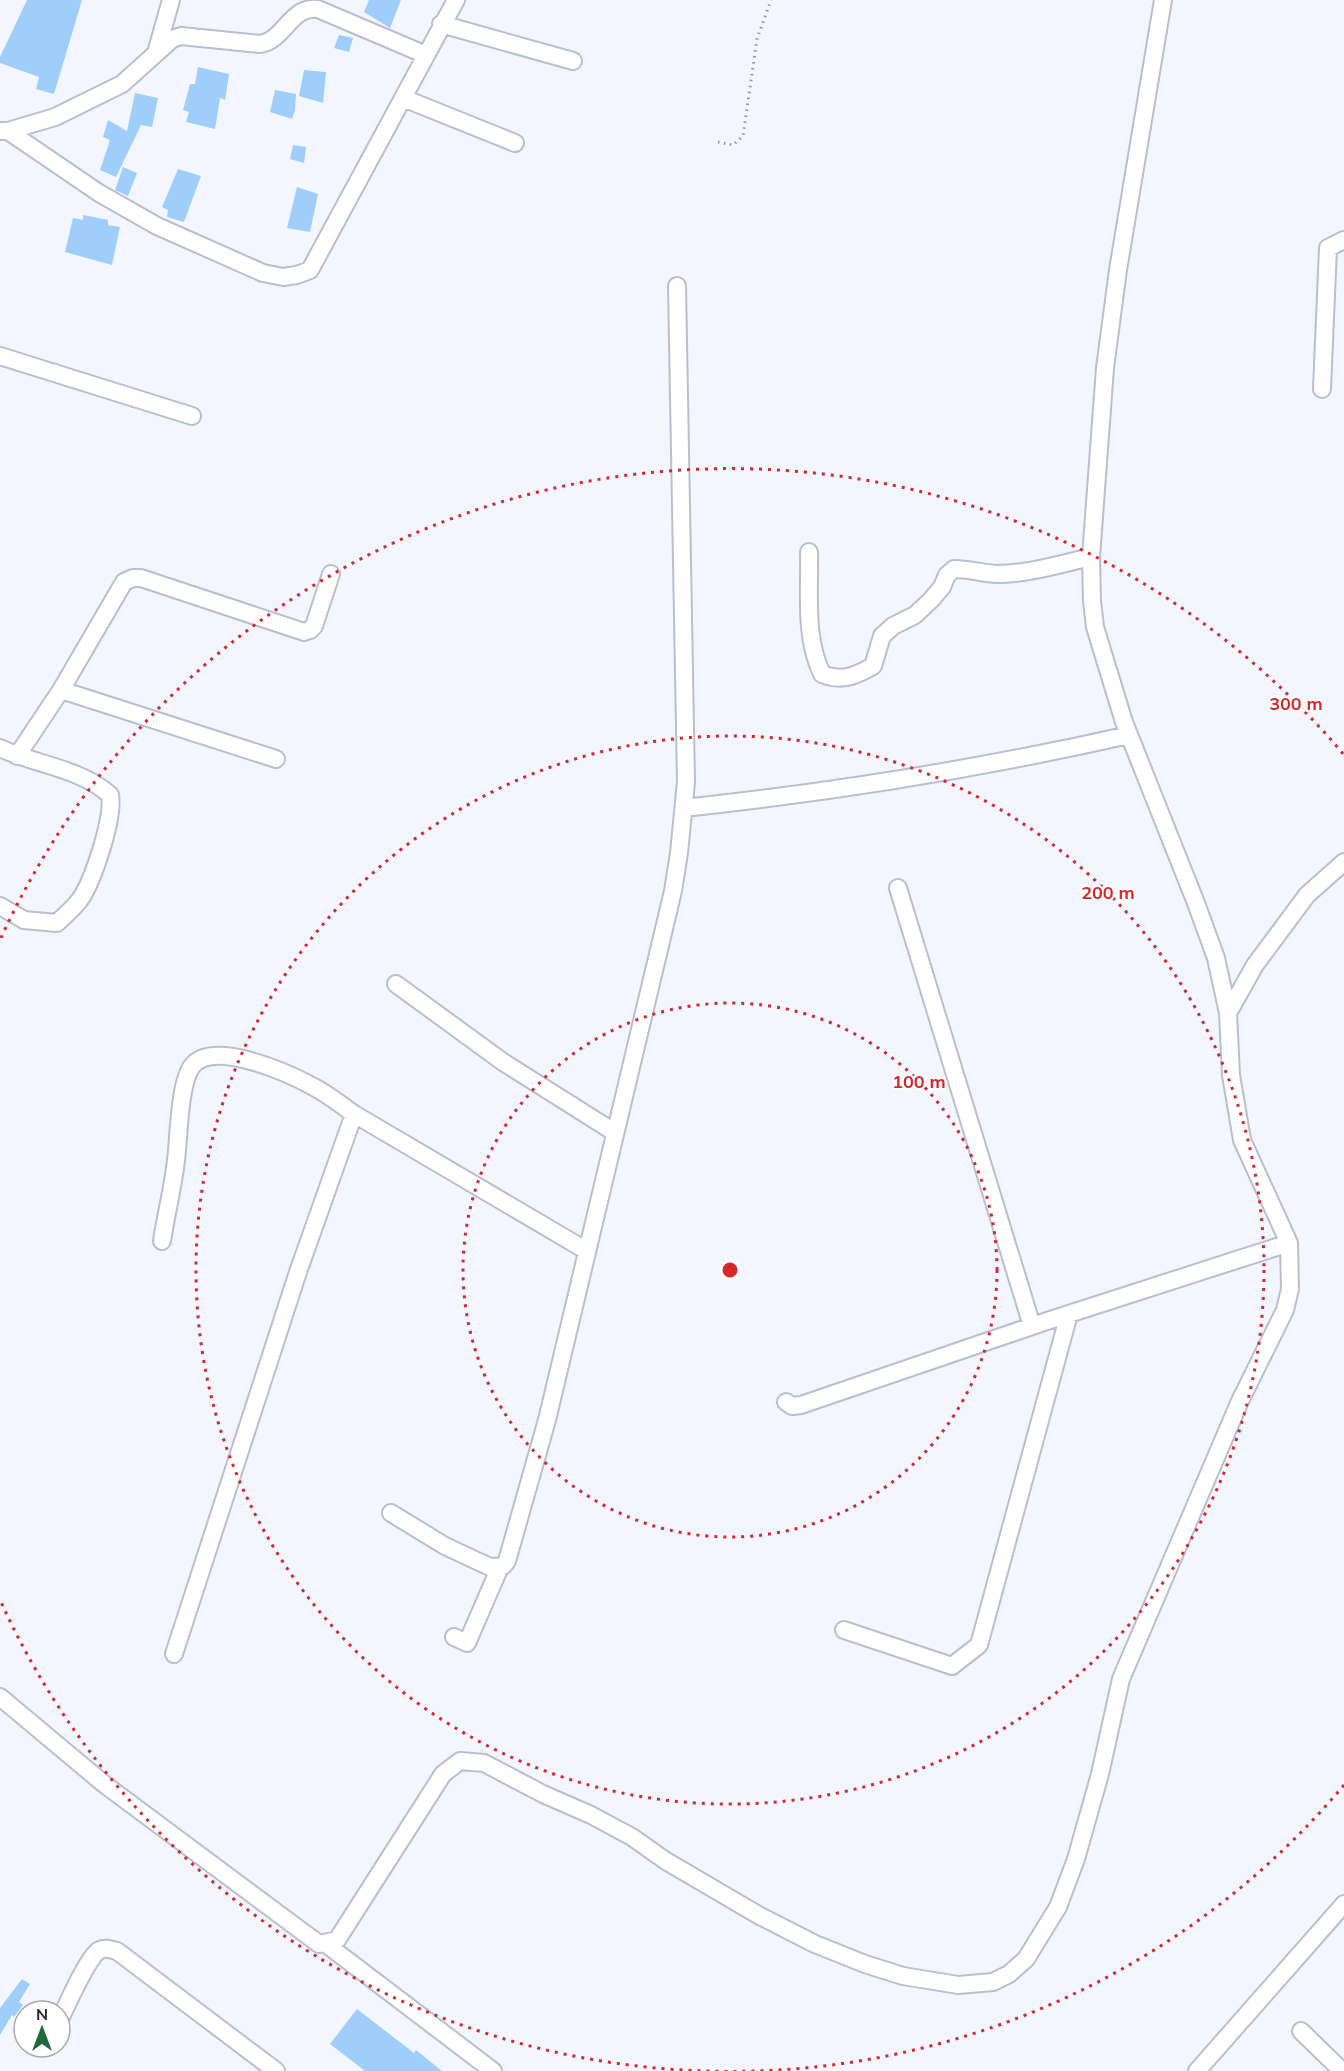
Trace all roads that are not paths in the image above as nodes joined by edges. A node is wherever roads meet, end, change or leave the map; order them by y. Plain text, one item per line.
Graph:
1 (171, 0) edge
2 (456, 0) edge
3 (1163, 0) edge
4 (441, 24) junction
5 (156, 53) junction
6 (426, 55) junction
7 (573, 61) dead end
8 (403, 98) junction
9 (4, 131) edge
10 (515, 143) dead end
11 (1344, 240) edge
12 (677, 286) dead end
13 (0, 356) edge
14 (1322, 389) dead end
15 (192, 416) dead end
16 (809, 552) dead end
17 (1091, 557) junction
18 (331, 574) dead end
19 (61, 690) junction
20 (1129, 735) junction
21 (0, 748) edge
22 (17, 756) junction
23 (276, 759) dead end
24 (684, 808) junction
25 (1344, 862) edge
26 (898, 888) dead end
27 (0, 906) edge
28 (396, 984) dead end
29 (1228, 1013) junction
30 (354, 1114) junction
31 (615, 1132) junction
32 (162, 1241) dead end
33 (1289, 1243) junction
34 (586, 1251) junction
35 (1069, 1314) junction
36 (1032, 1326) junction
37 (786, 1402) dead end
38 (391, 1513) dead end
39 (500, 1567) junction
40 (844, 1630) dead end
41 (454, 1636) dead end
42 (174, 1654) dead end
43 (0, 1697) edge
44 (1344, 1904) edge
45 (326, 1944) junction
46 (71, 1999) edge
47 (1301, 2031) dead end
48 (276, 2071) edge
49 (492, 2071) edge
50 (1197, 2071) edge
51 (1342, 2071) edge

1 - 5 street
2 - 4 street
3 - 17 street
4 - 6 street
4 - 7 street
5 - 6 street
5 - 9 street
6 - 8 street
8 - 9 street
8 - 10 street
11 - 14 street
12 - 24 street
13 - 15 street
16 - 17 street
17 - 20 street
18 - 19 street
19 - 22 street
19 - 23 street
20 - 24 street
20 - 29 street
21 - 22 street
22 - 27 street
24 - 31 street
25 - 29 street
26 - 36 street
28 - 31 street
29 - 33 street
30 - 32 street
30 - 34 street
30 - 42 street
31 - 34 street
33 - 35 street
33 - 45 street
34 - 39 street
35 - 36 street
35 - 40 street
36 - 37 street
38 - 39 street
39 - 41 street
43 - 45 street
44 - 50 street
45 - 49 street
46 - 48 street
47 - 51 street

